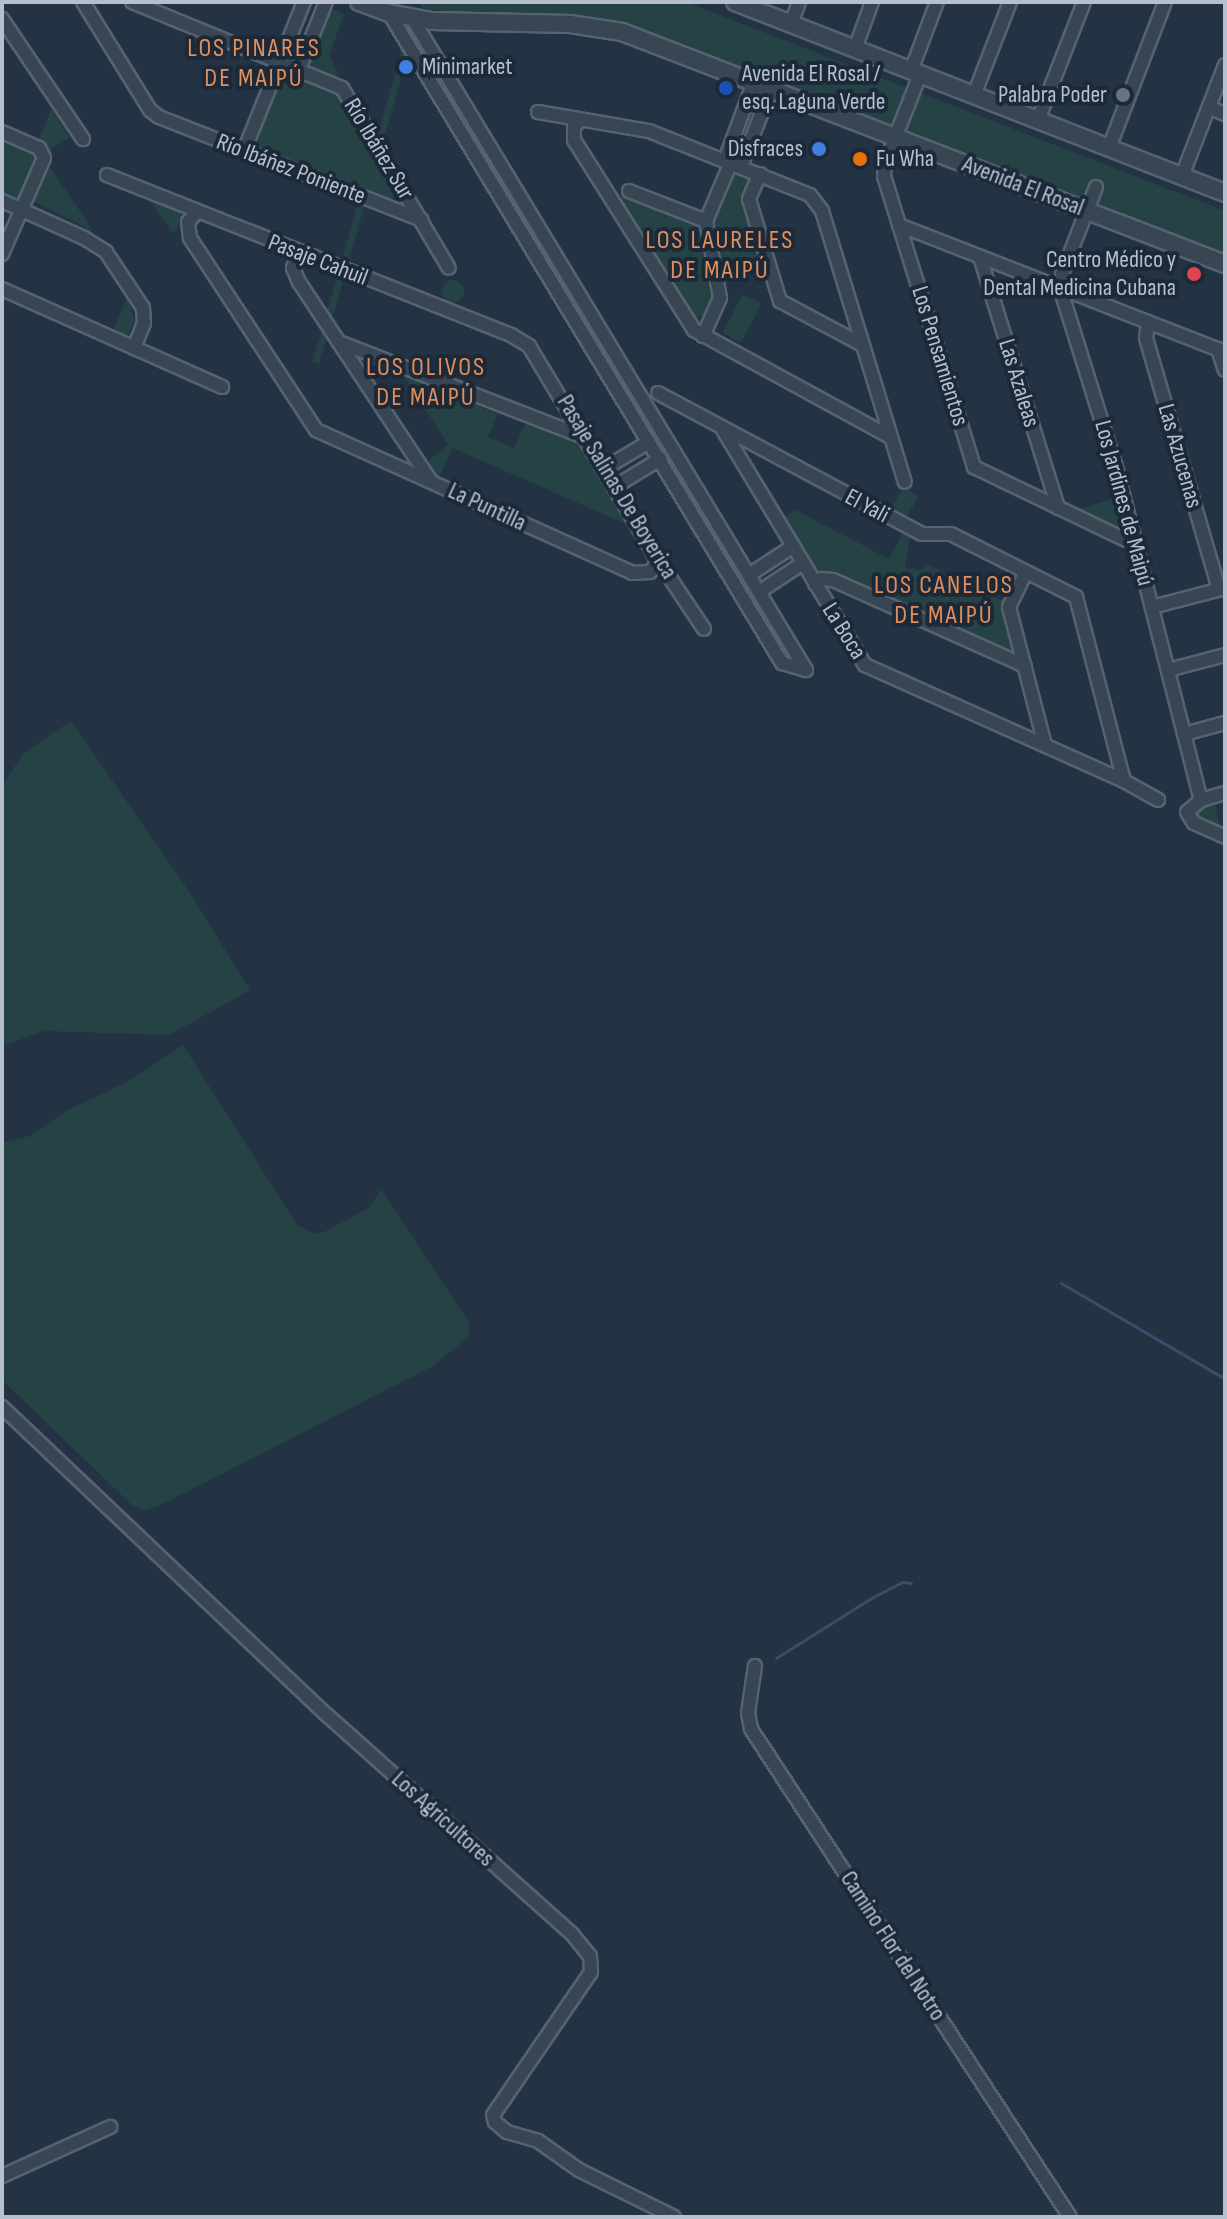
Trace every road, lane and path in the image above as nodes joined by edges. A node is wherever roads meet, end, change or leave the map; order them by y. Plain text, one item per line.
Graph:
1 (83, 2) edge
2 (132, 2) edge
3 (304, 2) edge
4 (326, 2) edge
5 (359, 2) edge
6 (735, 2) edge
7 (799, 2) edge
8 (872, 2) edge
9 (937, 2) edge
10 (1010, 2) edge
11 (1084, 2) edge
12 (1165, 2) edge
13 (391, 8) edge
14 (410, 10) edge
15 (2, 19) edge
16 (791, 24) junction
17 (855, 49) junction
18 (280, 60) junction
19 (1225, 65) edge
20 (299, 69) junction
21 (915, 73) junction
22 (754, 82) junction
23 (771, 89) junction
24 (974, 95) junction
25 (1209, 107) junction
26 (538, 112) dead end
27 (1225, 114) edge
28 (1038, 120) junction
29 (579, 121) junction
30 (2, 132) edge
31 (895, 137) junction
32 (83, 139) dead end
33 (1109, 148) junction
34 (244, 151) junction
35 (733, 163) junction
36 (760, 174) junction
37 (107, 175) dead end
38 (1182, 176) junction
39 (1096, 187) dead end
40 (629, 191) dead end
41 (1225, 193) edge
42 (2, 201) edge
43 (21, 209) junction
44 (1086, 211) junction
45 (197, 212) junction
46 (422, 220) junction
47 (706, 221) junction
48 (899, 225) junction
49 (299, 252) junction
50 (2, 254) edge
51 (980, 257) junction
52 (1225, 264) edge
53 (449, 268) dead end
54 (2, 289) edge
55 (1062, 289) junction
56 (1148, 322) junction
57 (603, 333) junction
58 (703, 336) junction
59 (589, 341) junction
60 (339, 342) junction
61 (861, 344) junction
62 (529, 346) joint
63 (134, 348) junction
64 (1222, 351) edge
65 (1225, 370) edge
66 (222, 387) dead end
67 (658, 393) dead end
68 (722, 427) junction
69 (890, 437) junction
70 (586, 438) junction
71 (649, 442) junction
72 (660, 459) junction
73 (605, 468) junction
74 (431, 481) junction
75 (905, 482) dead end
76 (616, 486) junction
77 (708, 507) junction
78 (1058, 508) junction
79 (693, 515) junction
80 (1136, 545) junction
81 (792, 547) junction
82 (654, 554) junction
83 (803, 563) junction
84 (1026, 572) junction
85 (749, 575) junction
86 (815, 584) junction
87 (1222, 589) edge
88 (759, 592) junction
89 (1152, 607) junction
90 (704, 629) dead end
91 (1225, 655) edge
92 (1025, 666) junction
93 (1168, 670) junction
94 (1225, 723) edge
95 (1184, 734) junction
96 (1045, 745) junction
97 (1124, 781) junction
98 (1225, 793) edge
99 (1158, 800) dead end
100 (1201, 800) junction
101 (1225, 837) edge
102 (2, 1407) edge
103 (755, 1666) dead end
104 (110, 2127) dead end
105 (2, 2176) edge
106 (674, 2217) edge
107 (1070, 2217) edge

1 - 34 street, Río Ibáñez Poniente
2 - 18 street, Río Ibáñez Sur
3 - 18 street
4 - 20 street
5 - 13 street, Avenida El Rosal
6 - 16 street
7 - 16 street
8 - 17 street
9 - 21 street, Los Pensamientos
10 - 24 street
11 - 28 street
12 - 33 street
13 - 14 street, Avenida El Rosal
13 - 59 street
14 - 22 street, Avenida El Rosal
14 - 57 street
15 - 32 street
16 - 17 street
17 - 21 street
18 - 20 street, Río Ibáñez Sur
18 - 34 street
19 - 25 street
20 - 46 street, Río Ibáñez Sur
21 - 24 street
21 - 31 street, Los Pensamientos
22 - 23 street, Avenida El Rosal
22 - 35 street
23 - 31 street, Avenida El Rosal
23 - 35 street
24 - 28 street
25 - 27 street
25 - 38 street
26 - 29 street
28 - 33 street
29 - 35 street
29 - 58 street
30 - 43 street
31 - 44 street, Avenida El Rosal
31 - 48 street, Los Pensamientos
33 - 38 street
34 - 46 street, Río Ibáñez Poniente
35 - 36 street
35 - 47 street
36 - 61 street
36 - 61 street
37 - 45 street, Pasaje Cahuil
38 - 41 street
39 - 44 street, Los Jardines de Maipú
40 - 47 street
42 - 43 street
43 - 50 street
43 - 63 street
44 - 52 street, Avenida El Rosal
44 - 55 street, Los Jardines de Maipú
45 - 49 street, Pasaje Cahuil
45 - 74 street, La Puntilla
46 - 53 street, Río Ibáñez Sur
47 - 58 street
48 - 51 street
48 - 78 street, Los Pensamientos
49 - 60 street
49 - 62 street, Pasaje Cahuil
51 - 55 street
51 - 78 street, Las Azaleas
54 - 63 street
55 - 56 street
55 - 80 street, Los Jardines de Maipú
56 - 64 street
56 - 87 street, Las Azucenas
57 - 59 street
57 - 77 street
58 - 69 street
59 - 71 street
60 - 70 street
60 - 74 street
61 - 69 street
62 - 70 street, Pasaje Salinas De Boyerica
63 - 66 street
64 - 65 street
67 - 68 street, El Yali
68 - 81 street, La Boca
68 - 84 street, El Yali
69 - 75 street
70 - 73 street, Pasaje Salinas De Boyerica
71 - 72 street
71 - 73 street
72 - 76 street
72 - 79 street
73 - 76 street, Pasaje Salinas De Boyerica
74 - 82 street, La Puntilla
76 - 82 street, Pasaje Salinas De Boyerica
77 - 79 street
77 - 85 street
78 - 80 street, Los Pensamientos
79 - 88 street
80 - 89 street, Los Jardines de Maipú
81 - 83 street, La Boca
81 - 85 street
82 - 90 street, Pasaje Salinas De Boyerica
83 - 86 street, La Boca
83 - 88 street
84 - 92 street
84 - 97 street, El Yali
85 - 88 street
86 - 92 street
86 - 96 street, La Boca
87 - 89 street
89 - 93 street, Los Jardines de Maipú
91 - 93 street
92 - 96 street
93 - 95 street, Los Jardines de Maipú
94 - 95 street
95 - 100 street, Los Jardines de Maipú
96 - 97 street, La Boca
97 - 99 street, La Boca
98 - 100 street
100 - 101 street
102 - 106 street, Los Agricultores
103 - 107 street, Camino Flor del Notro
104 - 105 street

